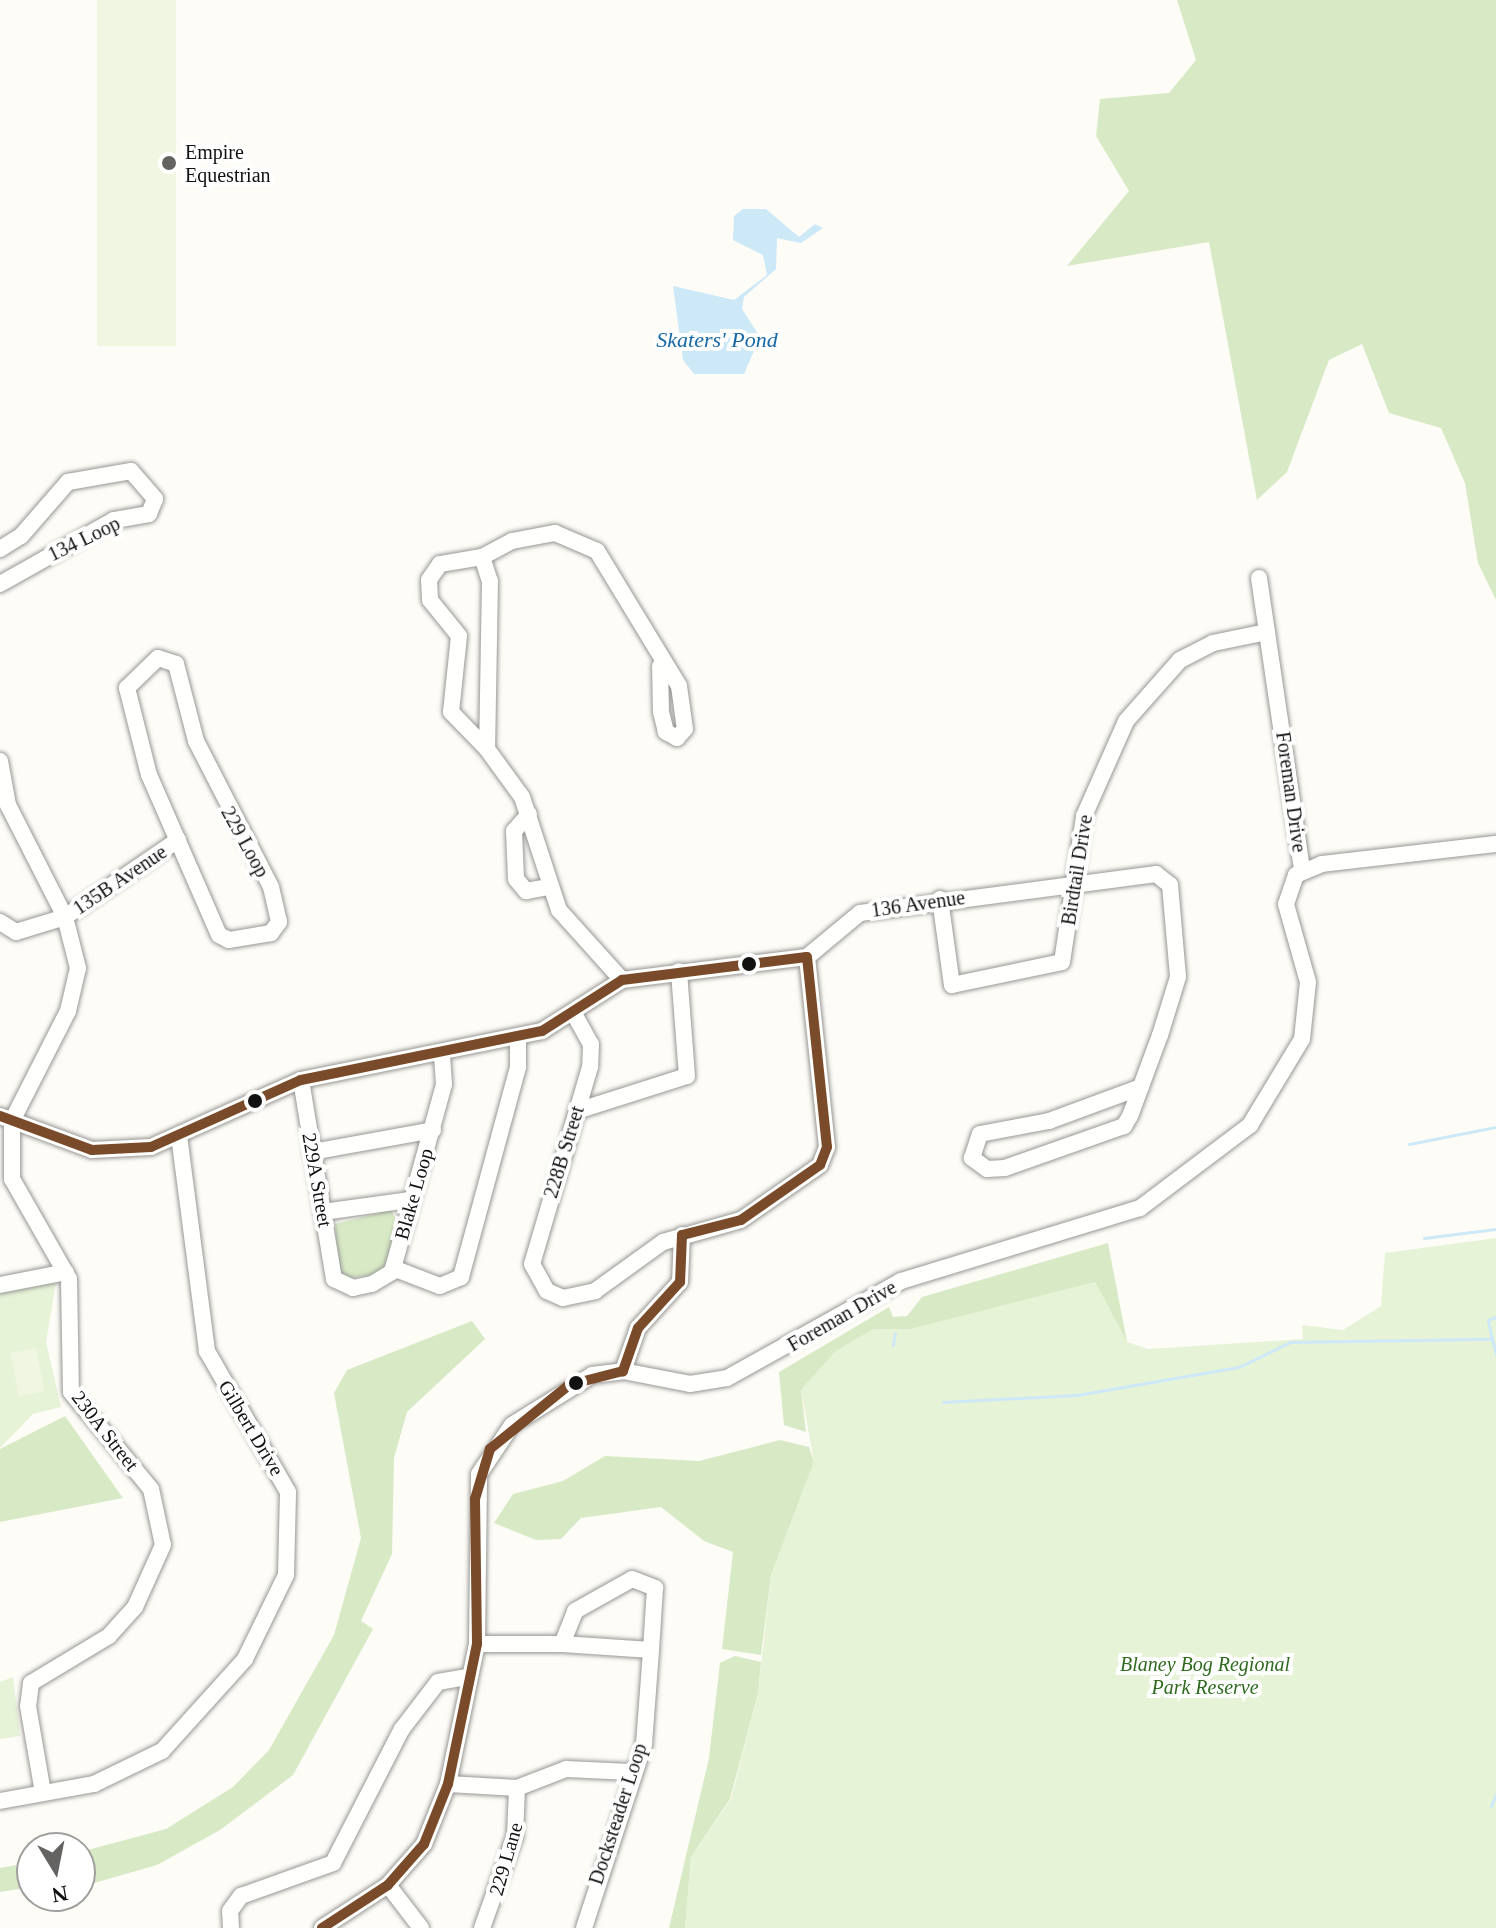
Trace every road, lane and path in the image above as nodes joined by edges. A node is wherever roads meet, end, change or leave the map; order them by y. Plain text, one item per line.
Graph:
1 (0, 549) edge
2 (482, 557) junction
3 (1259, 578) dead end
4 (0, 584) edge
5 (1267, 632) junction
6 (677, 738) dead end
7 (487, 749) junction
8 (0, 761) edge
9 (529, 814) junction
10 (178, 840) junction
11 (1496, 844) edge
12 (1302, 870) junction
13 (1075, 885) junction
14 (548, 887) junction
15 (940, 899) junction
16 (65, 917) junction
17 (0, 922) edge
18 (807, 957) junction
19 (679, 971) junction
20 (622, 980) junction
21 (573, 1012) junction
22 (518, 1037) junction
23 (442, 1054) junction
24 (301, 1080) junction
25 (1141, 1087) junction
26 (577, 1111) junction
27 (6, 1119) edge
28 (433, 1130) junction
29 (179, 1135) junction
30 (312, 1152) junction
31 (410, 1200) junction
32 (323, 1212) junction
33 (682, 1235) junction
34 (393, 1268) junction
35 (66, 1272) junction
36 (334, 1279) joint
37 (0, 1285) edge
38 (623, 1371) junction
39 (477, 1644) junction
40 (562, 1644) junction
41 (651, 1650) junction
42 (465, 1677) junction
43 (631, 1772) junction
44 (448, 1784) junction
45 (517, 1788) junction
46 (43, 1793) junction
47 (0, 1801) edge
48 (388, 1885) junction
49 (231, 1928) edge
50 (322, 1928) edge
51 (421, 1928) edge
52 (482, 1928) edge
53 (584, 1928) edge

1 - 4 street, 134 Loop
2 - 6 street
2 - 7 street
2 - 7 street
3 - 5 street, Foreman Drive
5 - 12 street, Foreman Drive
5 - 13 street, Birdtail Drive
7 - 9 street
8 - 16 street, 230A Street
9 - 14 street
9 - 14 street
10 - 10 street, 229 Loop
10 - 16 street, 135B Avenue
11 - 12 street
12 - 38 street, Foreman Drive
13 - 15 street, 136 Avenue
13 - 15 street, Birdtail Drive
13 - 25 street, 136 Avenue
14 - 20 street
15 - 18 street, 136 Avenue
16 - 17 street, 135B Avenue
16 - 27 street, 230A Street
18 - 19 street
18 - 33 street
19 - 20 street
19 - 26 street
20 - 21 street
21 - 22 street
21 - 26 street, 228B Street
22 - 23 street
22 - 34 street
23 - 24 street
23 - 28 street, Blake Loop
24 - 29 street
24 - 30 street, 229A Street
25 - 25 street
26 - 33 street, 228B Street
27 - 29 street
27 - 35 street, 230A Street
28 - 30 street
28 - 31 street, Blake Loop
29 - 46 street, Gilbert Drive
30 - 32 street, 229A Street
31 - 32 street
31 - 34 street, Blake Loop
32 - 36 street, 229A Street
33 - 38 street
34 - 36 street, Blake Loop
35 - 37 street
35 - 46 street, 230A Street
38 - 39 street, Foreman Drive
39 - 40 street
39 - 42 street, Foreman Drive
40 - 41 street
40 - 41 street, Docksteader Loop
41 - 43 street, Docksteader Loop
42 - 44 street, Foreman Drive
42 - 49 street
43 - 45 street
43 - 53 street, Docksteader Loop
44 - 45 street
44 - 48 street, Foreman Drive
45 - 52 street, 229 Lane
46 - 47 street, Gilbert Drive
48 - 50 street, Foreman Drive
48 - 51 street

